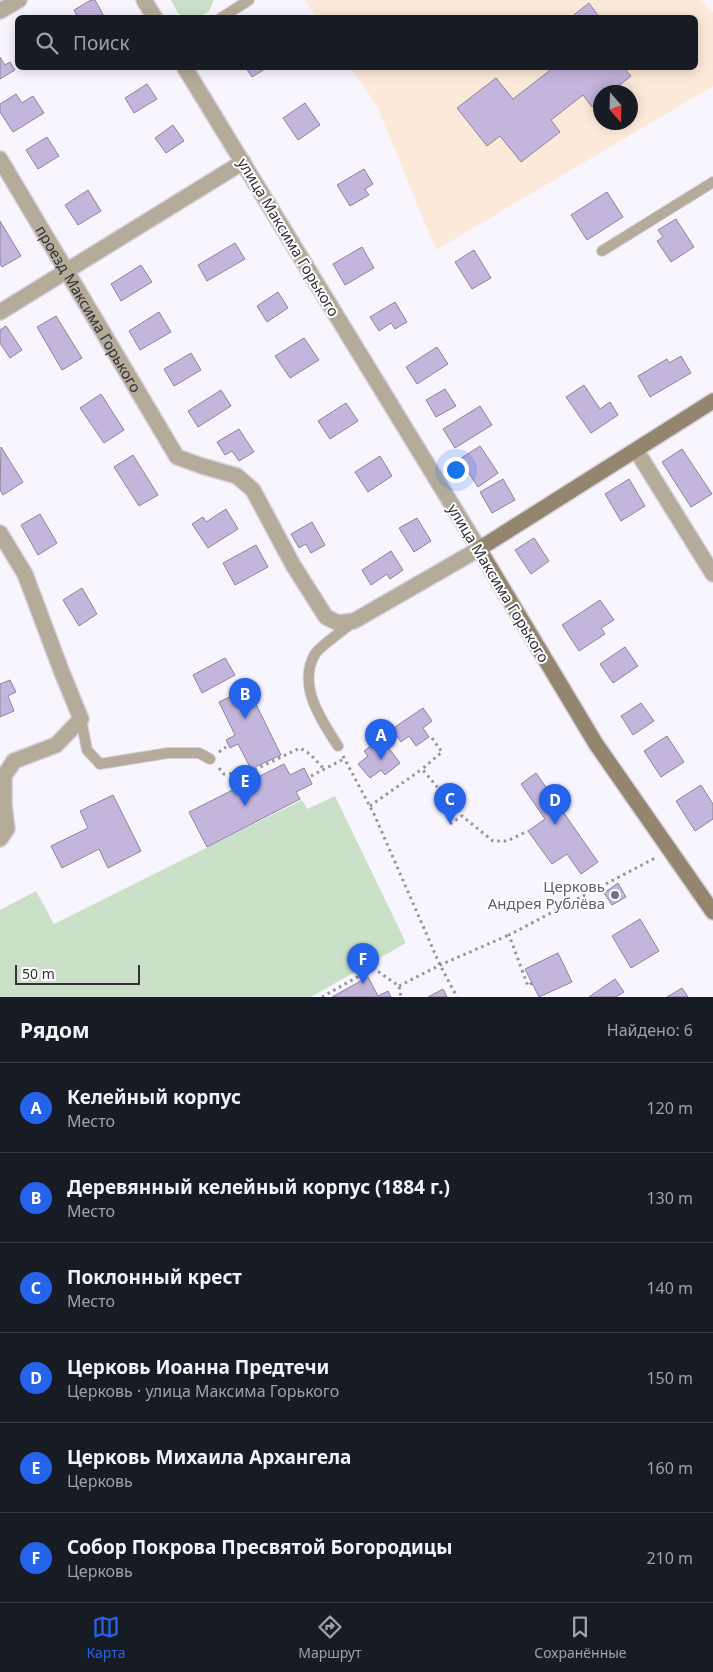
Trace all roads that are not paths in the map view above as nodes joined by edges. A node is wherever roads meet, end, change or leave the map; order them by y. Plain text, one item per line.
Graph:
1 (19, 0) edge
2 (144, 0) edge
3 (249, 0) edge
4 (0, 11) edge
5 (153, 15) edge
6 (226, 15) edge
7 (186, 70) edge
8 (0, 159) edge
9 (243, 162) junction
10 (713, 182) edge
11 (602, 251) dead end
12 (66, 270) junction
13 (0, 312) edge
14 (713, 401) edge
15 (636, 450) junction
16 (0, 533) edge
17 (479, 549) junction
18 (713, 574) edge
19 (354, 621) junction
20 (81, 719) junction
21 (338, 746) road end
22 (210, 759) road end
23 (0, 839) edge
24 (713, 912) edge

1 - 4 street
2 - 5 street
3 - 6 lane
7 - 9 street, улица Максима Горького
8 - 12 street, проезд Максима Горького
9 - 12 street
9 - 17 street, улица Максима Горького
10 - 11 lane
12 - 13 street
12 - 19 street, проезд Максима Горького
14 - 15 street
15 - 17 street
15 - 18 street
16 - 20 street
17 - 19 street
17 - 24 street, улица Максима Горького
19 - 21 lane
20 - 22 lane
20 - 23 street

